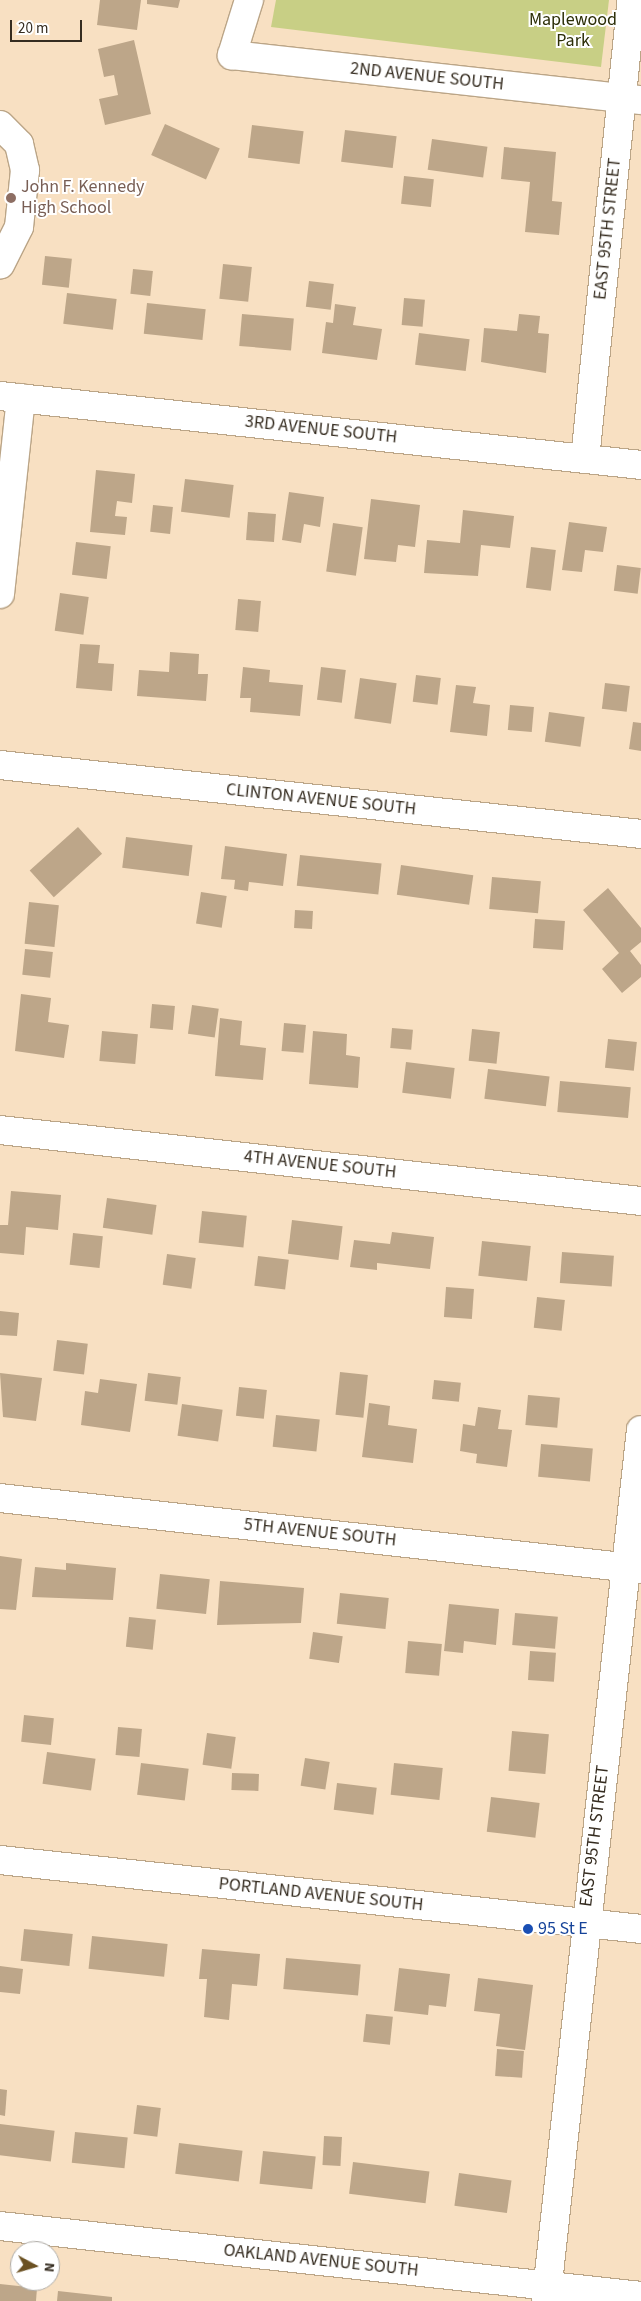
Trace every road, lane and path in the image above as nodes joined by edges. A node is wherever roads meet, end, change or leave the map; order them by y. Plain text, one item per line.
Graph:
1 (249, 0) edge
2 (632, 0) edge
3 (631, 99) edge
4 (0, 125) edge
5 (0, 265) edge
6 (11, 397) edge
7 (585, 459) junction
8 (641, 465) edge
9 (0, 594) edge
10 (0, 765) edge
11 (641, 834) edge
12 (0, 1130) edge
13 (641, 1201) edge
14 (641, 1430) edge
15 (0, 1498) edge
16 (634, 1568) edge
17 (0, 1860) edge
18 (585, 1923) junction
19 (641, 1930) edge
20 (0, 2226) edge
21 (547, 2293) edge
22 (641, 2296) edge

1 - 3 street, 2ND AVENUE SOUTH
2 - 3 street, EAST 95TH STREET
3 - 7 street, EAST 95TH STREET
4 - 5 street
6 - 7 street, 3RD AVENUE SOUTH
6 - 9 street
7 - 8 street, 3RD AVENUE SOUTH
10 - 11 street, CLINTON AVENUE SOUTH
12 - 13 street, 4TH AVENUE SOUTH
14 - 16 street, EAST 95TH STREET
15 - 16 street, 5TH AVENUE SOUTH
16 - 18 street, EAST 95TH STREET
17 - 18 street, PORTLAND AVENUE SOUTH
18 - 19 street, PORTLAND AVENUE SOUTH
18 - 21 street, EAST 95TH STREET
20 - 21 street, OAKLAND AVENUE SOUTH
21 - 22 street, OAKLAND AVENUE SOUTH

